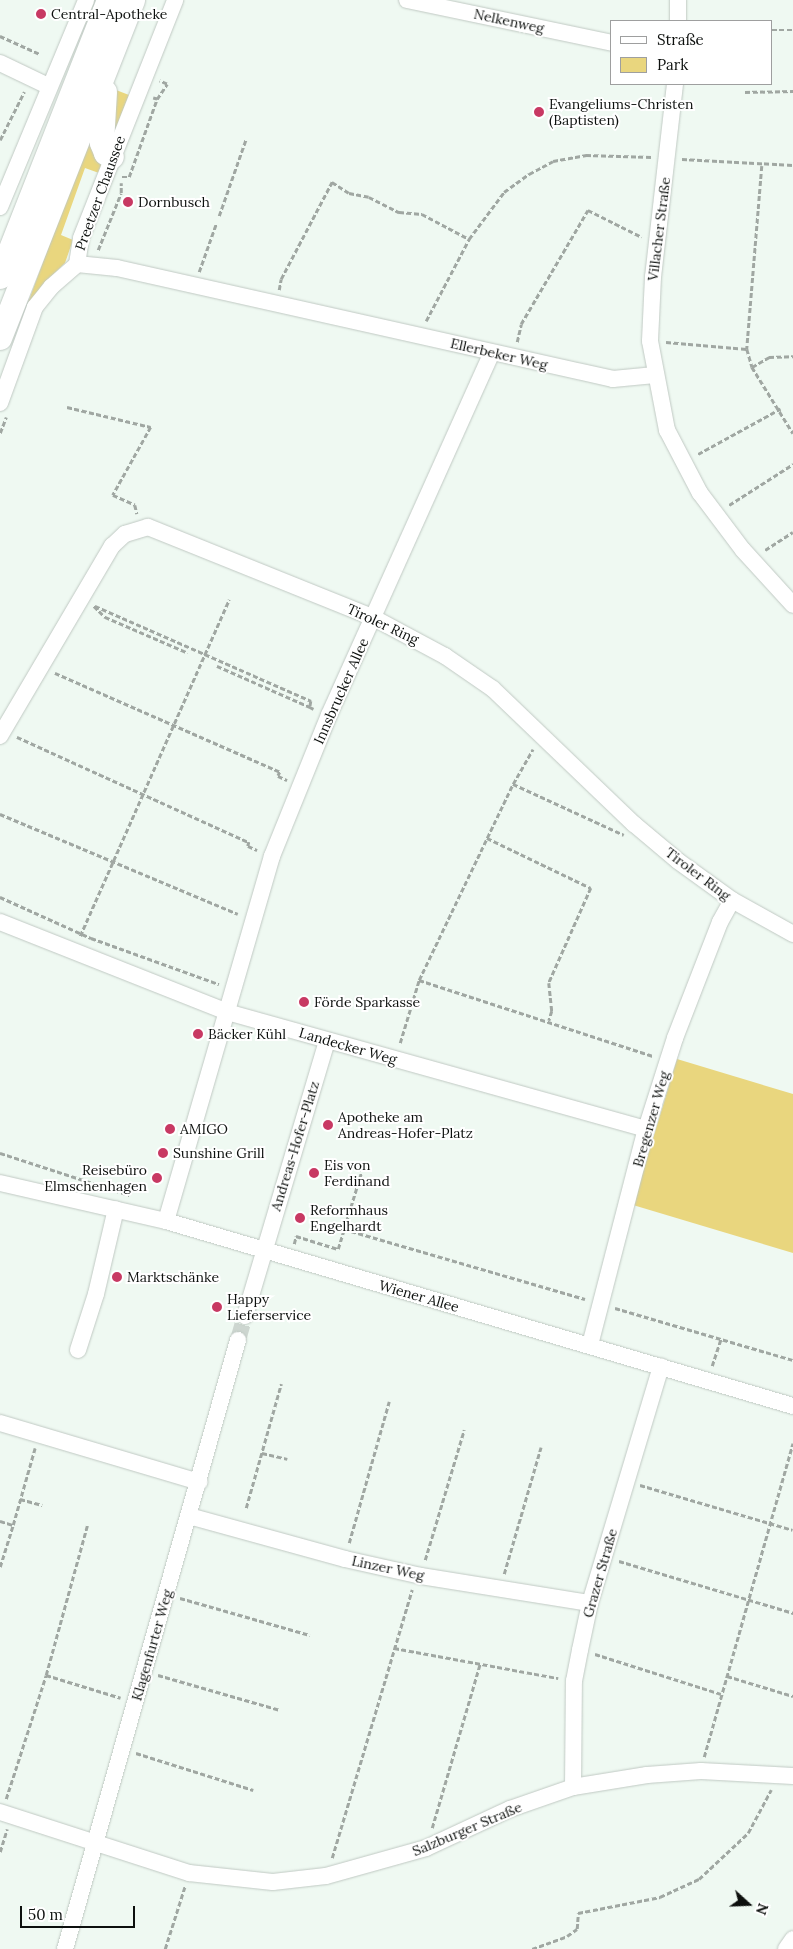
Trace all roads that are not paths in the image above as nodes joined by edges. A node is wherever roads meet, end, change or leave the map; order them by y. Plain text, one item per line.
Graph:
1 (86, 0) edge
2 (109, 0) edge
3 (133, 0) edge
4 (175, 0) edge
5 (407, 0) edge
6 (678, 0) edge
7 (678, 20) edge
8 (610, 43) edge
9 (112, 51) junction
10 (0, 63) edge
11 (675, 85) edge
12 (50, 86) junction
13 (116, 167) junction
14 (0, 207) edge
15 (77, 264) junction
16 (0, 277) edge
17 (0, 338) edge
18 (492, 353) junction
19 (655, 375) junction
20 (0, 403) edge
21 (793, 605) edge
22 (374, 618) junction
23 (1, 733) edge
24 (732, 900) junction
25 (0, 922) edge
26 (793, 934) edge
27 (227, 1012) junction
28 (326, 1040) junction
29 (646, 1129) junction
30 (0, 1173) edge
31 (0, 1183) edge
32 (43, 1191) junction
33 (116, 1209) junction
34 (166, 1221) junction
35 (263, 1251) junction
36 (245, 1316) tunnel mouth
37 (238, 1340) tunnel mouth
38 (590, 1345) junction
39 (78, 1350) dead end
40 (661, 1366) junction
41 (793, 1406) edge
42 (0, 1423) edge
43 (199, 1482) junction
44 (189, 1516) junction
45 (590, 1603) junction
46 (793, 1776) edge
47 (573, 1787) junction
48 (4, 1814) edge
49 (95, 1845) junction
50 (793, 1939) edge
51 (65, 1949) edge
52 (786, 1949) edge

1 - 12 street
2 - 16 highway
3 - 9 highway
4 - 13 street, Preetzer Chaussee
5 - 8 street, Nelkenweg
6 - 7 street
9 - 13 highway
9 - 17 highway
10 - 12 street
11 - 19 street, Villacher Straße
12 - 14 street
13 - 15 street, Preetzer Chaussee
15 - 18 street, Ellerbeker Weg
15 - 20 street, Preetzer Chaussee
18 - 19 street, Ellerbeker Weg
18 - 22 street, Innsbrucker Allee
19 - 21 street
22 - 23 street, Tiroler Ring
22 - 24 street, Tiroler Ring
22 - 27 street, Innsbrucker Allee
24 - 26 street, Tiroler Ring
24 - 29 street, Bregenzer Weg
25 - 27 street, Landecker Weg
27 - 28 street, Landecker Weg
27 - 34 street
28 - 29 street, Landecker Weg
28 - 35 street, Andreas-Hofer-Platz
29 - 38 street, Bregenzer Weg
30 - 32 street, Wiener Allee
31 - 32 street, Wiener Allee
32 - 33 street, Wiener Allee
33 - 34 street, Wiener Allee
33 - 39 street
34 - 35 street, Wiener Allee
35 - 36 street
35 - 38 street, Wiener Allee
37 - 43 street, Klagenfurter Weg
38 - 40 street, Wiener Allee
40 - 41 street, Wiener Allee
40 - 45 street, Grazer Straße
42 - 43 street
43 - 44 street, Klagenfurter Weg
44 - 45 street, Linzer Weg
44 - 49 street, Klagenfurter Weg
45 - 47 street, Grazer Straße
46 - 47 street, Salzburger Straße
47 - 49 street, Salzburger Straße
48 - 49 street, Salzburger Straße
49 - 51 street, Klagenfurter Weg
50 - 52 street

